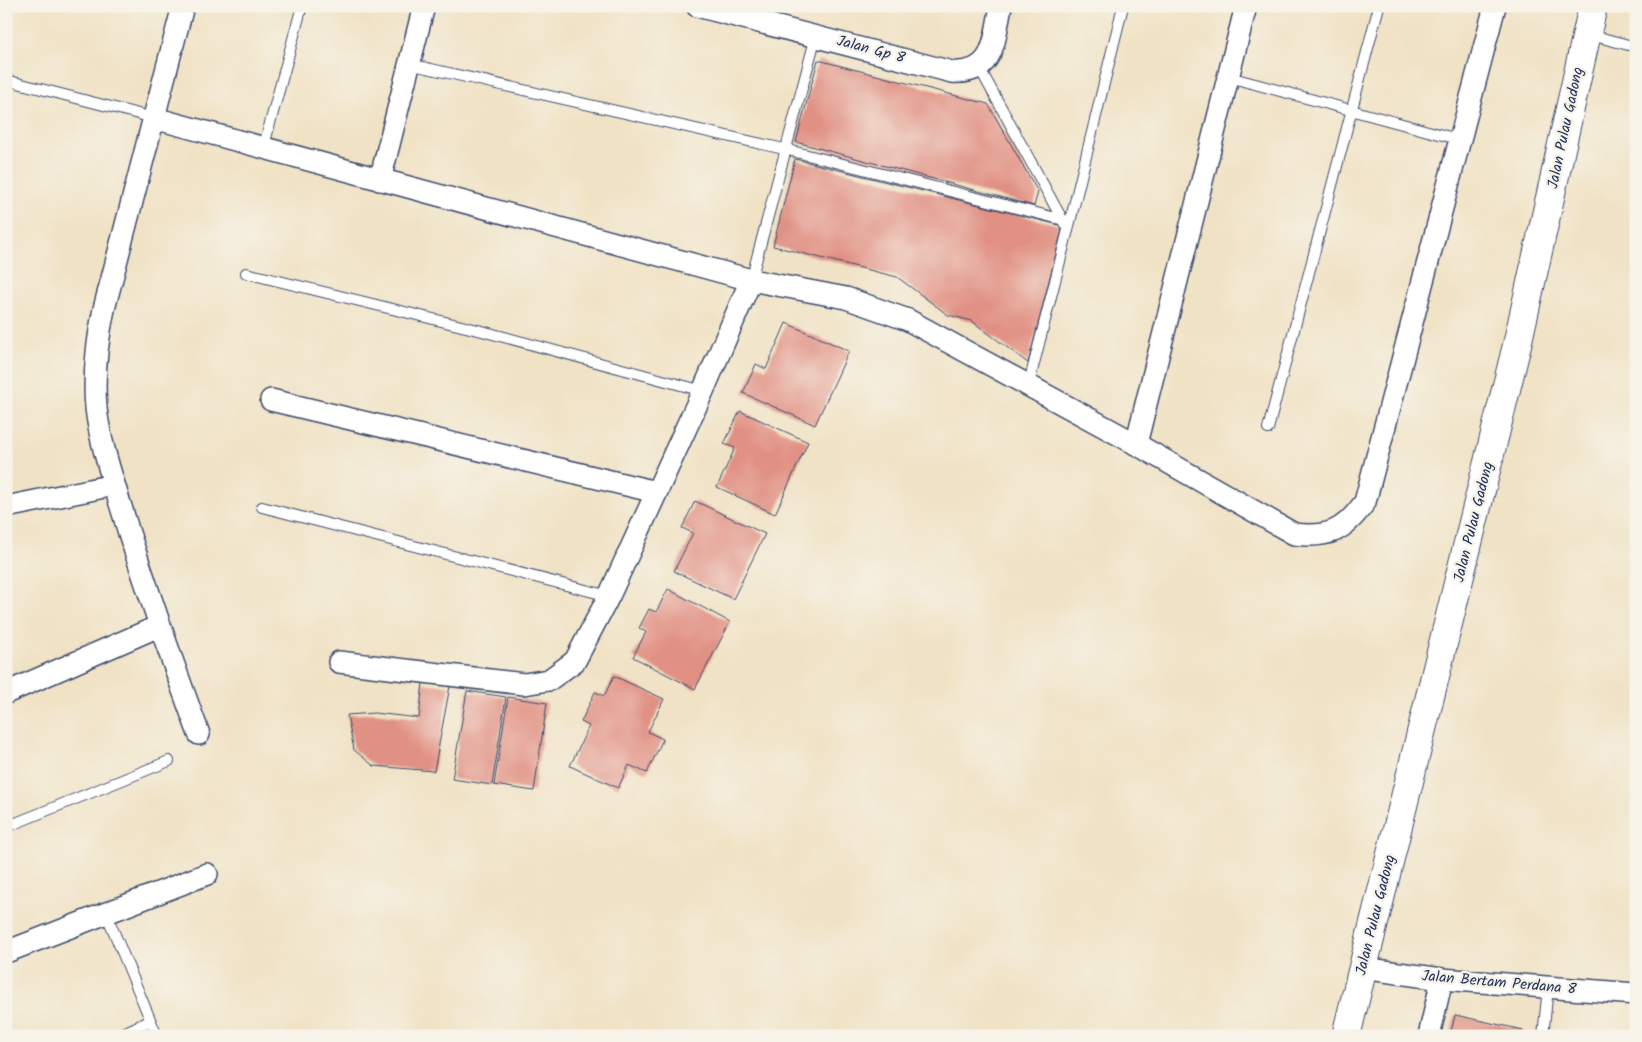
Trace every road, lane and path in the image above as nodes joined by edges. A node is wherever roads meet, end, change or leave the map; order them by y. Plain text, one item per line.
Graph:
1 (183, 6) edge
2 (302, 6) edge
3 (424, 6) edge
4 (697, 6) edge
5 (1001, 6) edge
6 (1123, 6) edge
7 (1246, 6) edge
8 (1379, 6) edge
9 (1495, 6) edge
10 (1593, 6) edge
11 (1586, 34) junction
12 (816, 36) junction
13 (1636, 46) edge
14 (410, 64) junction
15 (980, 68) junction
16 (1229, 78) junction
17 (6, 80) edge
18 (1352, 110) junction
19 (154, 118) junction
20 (1461, 140) junction
21 (263, 149) junction
22 (784, 149) junction
23 (380, 180) junction
24 (1066, 225) junction
25 (246, 273) dead end
26 (751, 280) junction
27 (1028, 387) junction
28 (703, 392) junction
29 (271, 400) dead end
30 (1268, 429) dead end
31 (1136, 444) junction
32 (114, 485) junction
33 (656, 492) junction
34 (6, 507) edge
35 (262, 507) dead end
36 (609, 596) junction
37 (159, 626) junction
38 (339, 662) dead end
39 (6, 693) edge
40 (199, 734) dead end
41 (169, 761) dead end
42 (6, 827) edge
43 (207, 874) dead end
44 (106, 913) junction
45 (6, 952) edge
46 (1362, 968) junction
47 (1442, 979) junction
48 (1548, 988) junction
49 (1636, 994) edge
50 (150, 1021) junction
51 (116, 1036) edge
52 (156, 1036) edge
53 (1346, 1036) edge
54 (1429, 1036) edge
55 (1543, 1036) edge

1 - 19 street
2 - 21 lane
3 - 14 street
4 - 12 street, Jalan Gp 8
5 - 15 street
6 - 24 lane
7 - 16 street
8 - 18 lane
9 - 20 street
10 - 11 main road, Jalan Pulau Gadong
11 - 13 lane
11 - 46 main road, Jalan Pulau Gadong
12 - 15 street, Jalan Gp 8
12 - 22 lane
14 - 22 lane
14 - 23 street
15 - 24 lane
16 - 18 lane
16 - 31 street
17 - 19 lane
18 - 20 lane
18 - 30 lane
19 - 21 street
19 - 32 street
20 - 31 street
21 - 23 street
22 - 24 lane
22 - 26 lane
23 - 26 street
24 - 27 lane
25 - 28 lane
26 - 27 street
26 - 28 street
27 - 31 street
28 - 33 street
29 - 33 street
32 - 34 street
32 - 37 street
33 - 36 street
35 - 36 lane
36 - 38 street
37 - 39 street
37 - 40 street
41 - 42 lane
43 - 44 street
44 - 45 street
44 - 50 lane
46 - 47 street, Jalan Bertam Perdana 8
46 - 53 main road, Jalan Pulau Gadong
47 - 48 street, Jalan Bertam Perdana 8
47 - 54 street
48 - 49 street, Jalan Bertam Perdana 8
48 - 55 lane
50 - 51 lane
50 - 52 lane

